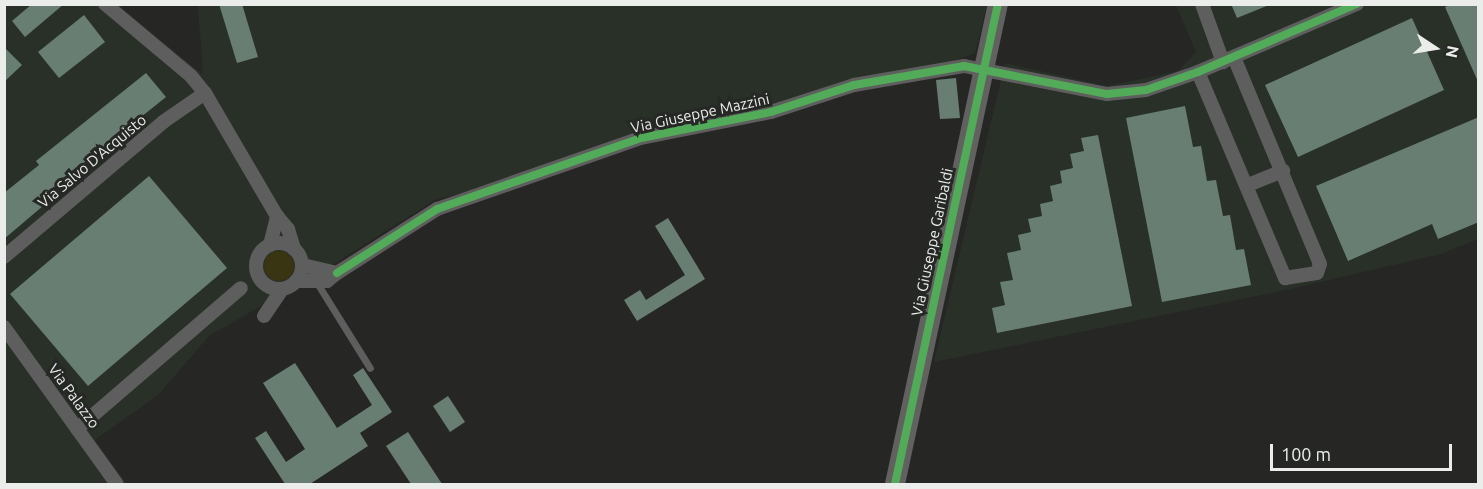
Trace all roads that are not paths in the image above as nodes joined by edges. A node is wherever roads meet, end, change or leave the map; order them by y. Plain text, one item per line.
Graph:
1 (105, 4) edge
2 (998, 4) edge
3 (1202, 4) edge
4 (1357, 4) edge
5 (1228, 59) junction
6 (984, 67) junction
7 (1198, 72) junction
8 (205, 93) junction
9 (1283, 171) junction
10 (1248, 185) junction
11 (277, 216) junction
12 (270, 245) junction
13 (294, 249) junction
14 (4, 257) edge
15 (302, 265) junction
16 (337, 273) junction
17 (262, 280) junction
18 (296, 281) junction
19 (317, 283) junction
20 (282, 289) junction
21 (4, 327) edge
22 (370, 368) dead end
23 (77, 429) junction
24 (117, 484) edge
25 (895, 484) edge

1 - 8 street
2 - 6 street, Via Giuseppe Garibaldi
3 - 5 street
4 - 5 street, Via Giuseppe Mazzini
5 - 7 street, Via Giuseppe Mazzini
5 - 9 street
6 - 7 street, Via Giuseppe Mazzini
6 - 16 street, Via Giuseppe Mazzini
6 - 25 street, Via Giuseppe Garibaldi
7 - 10 street
8 - 11 street
8 - 14 street, Via Salvo D'Acquisto
9 - 10 street
9 - 10 street
11 - 12 street
11 - 13 street
12 - 13 street
12 - 17 street
13 - 15 street
15 - 16 street
15 - 18 street
16 - 19 street, Via Giuseppe Mazzini
17 - 20 street
17 - 20 street
17 - 23 street
18 - 19 street
18 - 20 street
19 - 22 lane
21 - 23 street, Via Palazzo
23 - 24 street, Via Palazzo

